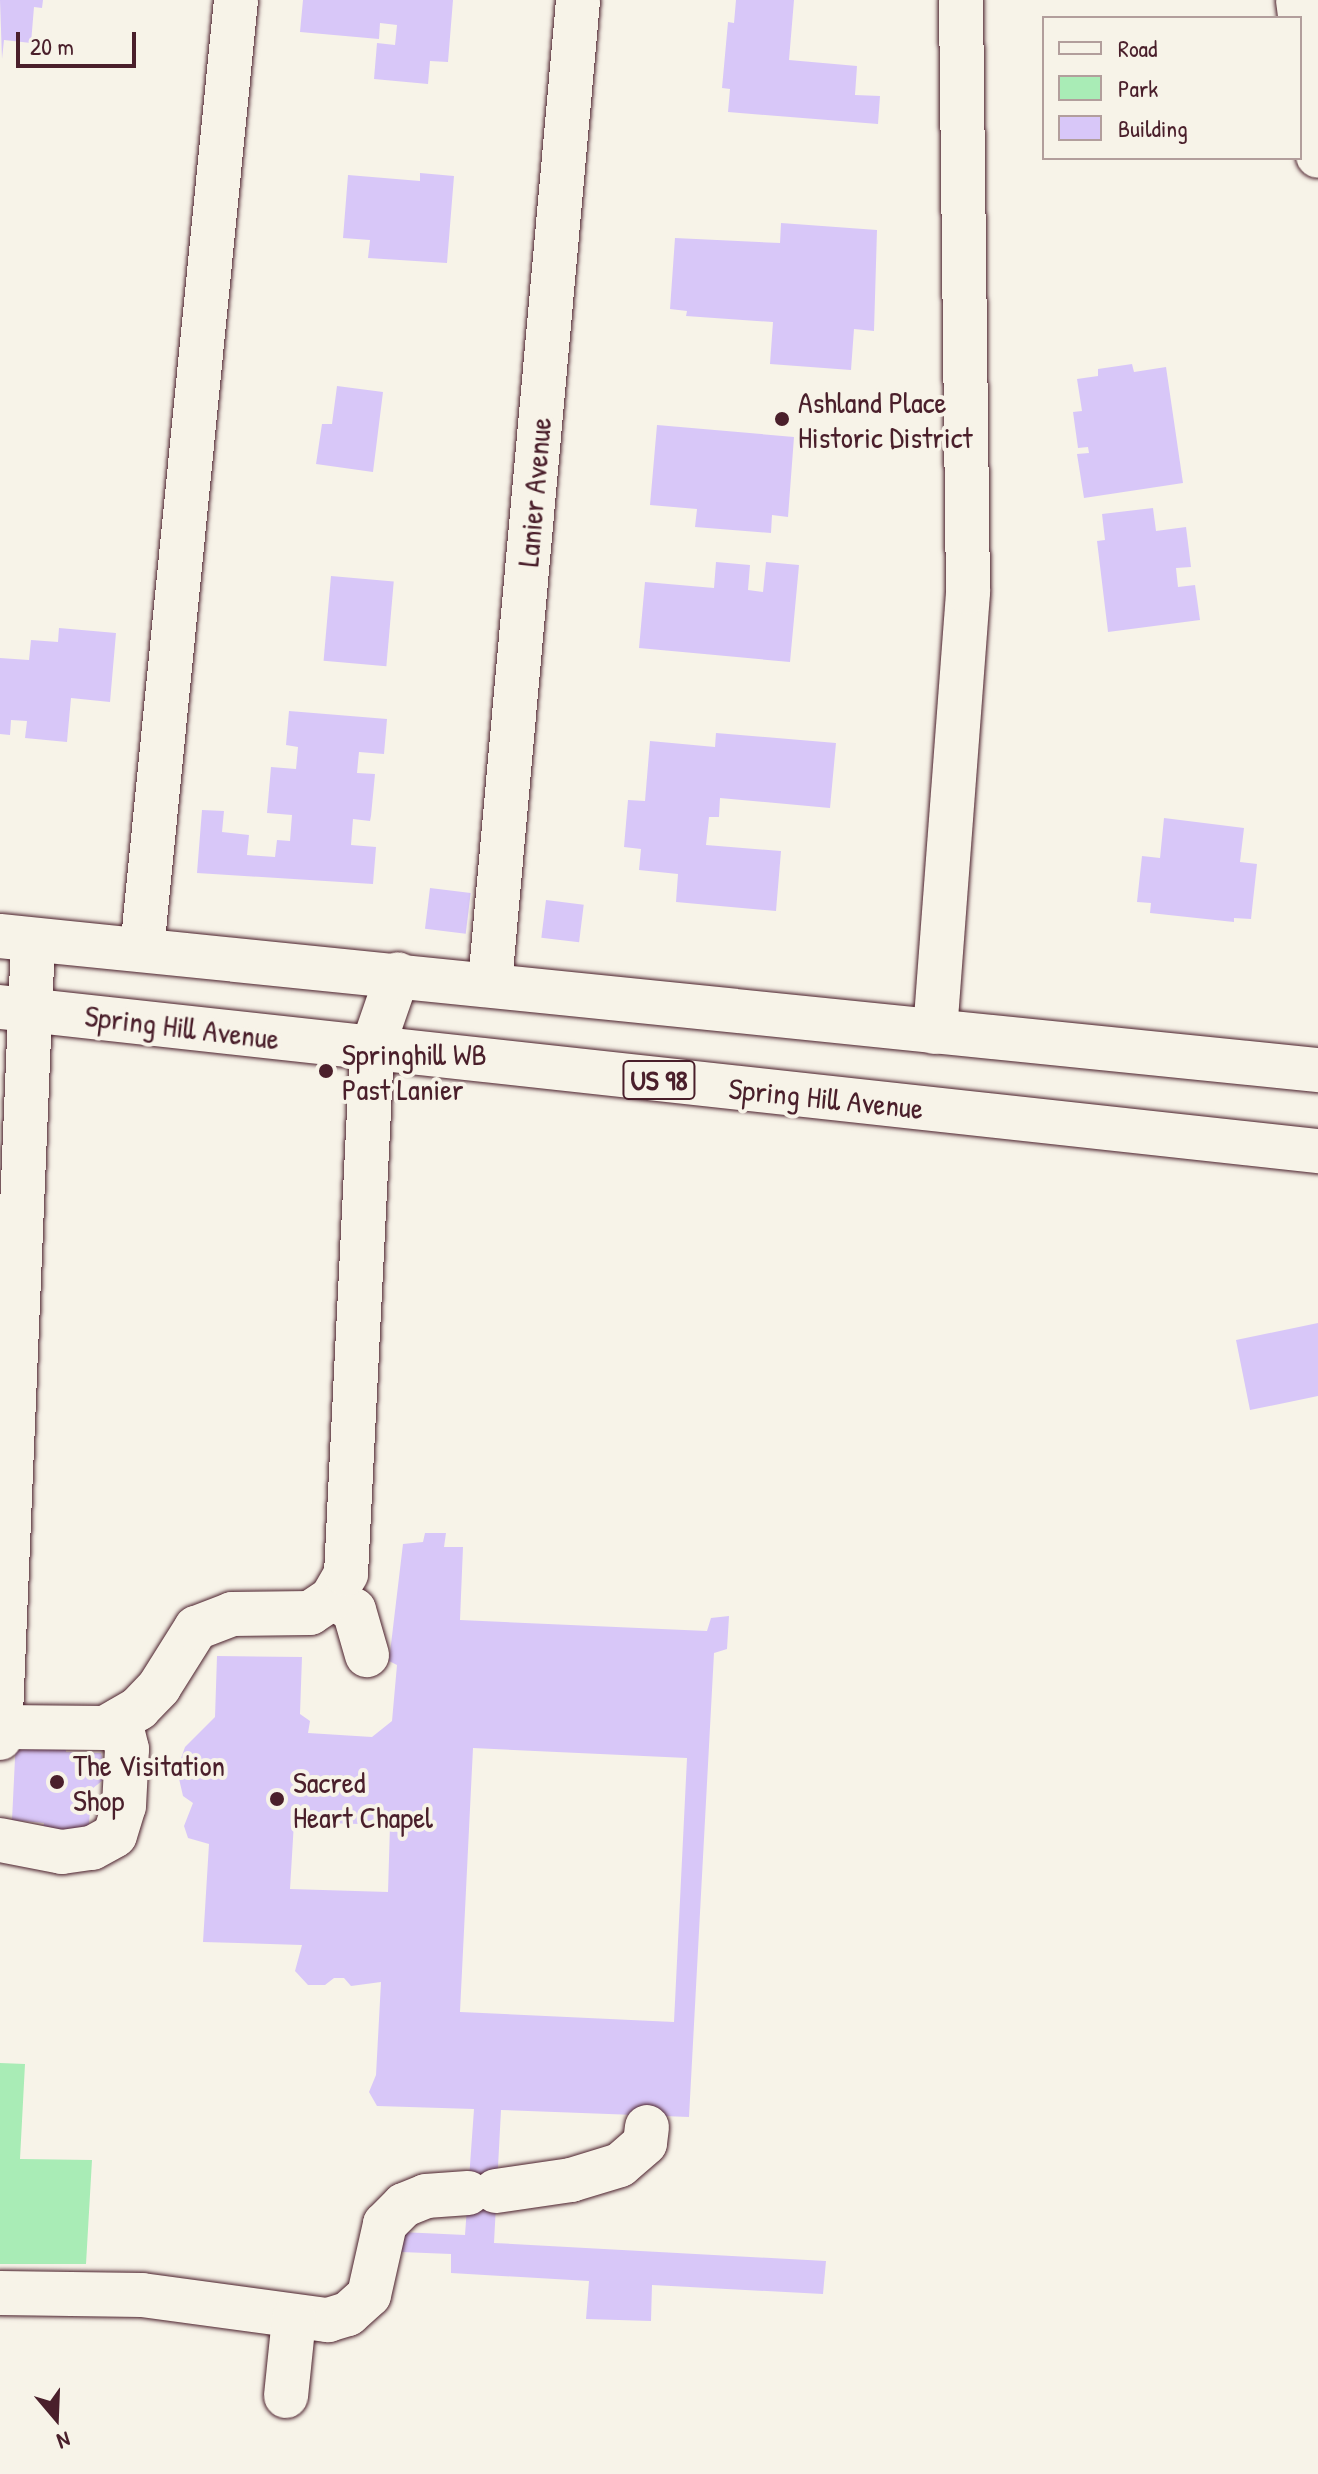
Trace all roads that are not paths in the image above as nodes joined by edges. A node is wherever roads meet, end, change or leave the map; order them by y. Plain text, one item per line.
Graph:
1 (236, 0) edge
2 (578, 0) edge
3 (961, 0) edge
4 (1302, 31) edge
5 (1318, 156) edge
6 (16, 938) edge
7 (142, 950) junction
8 (398, 974) junction
9 (490, 983) junction
10 (15, 1008) edge
11 (935, 1032) junction
12 (372, 1049) junction
13 (1318, 1070) edge
14 (1318, 1151) edge
15 (332, 1598) junction
16 (367, 1655) dead end
17 (120, 1720) junction
18 (2, 1733) edge
19 (0, 1840) edge
20 (647, 2127) dead end
21 (0, 2293) edge
22 (294, 2318) junction
23 (286, 2396) dead end

1 - 7 main road
2 - 9 main road, Lanier Avenue
3 - 11 main road
4 - 5 main road
6 - 7 main road
6 - 10 main road
7 - 8 main road
8 - 9 main road
8 - 12 main road
9 - 11 main road
10 - 12 main road, Spring Hill Avenue / US 98
10 - 18 main road
11 - 13 main road
12 - 14 main road, Spring Hill Avenue / US 98
12 - 15 main road
15 - 16 main road
15 - 17 main road
17 - 18 main road
17 - 19 main road
20 - 22 main road
21 - 22 main road
22 - 23 main road

